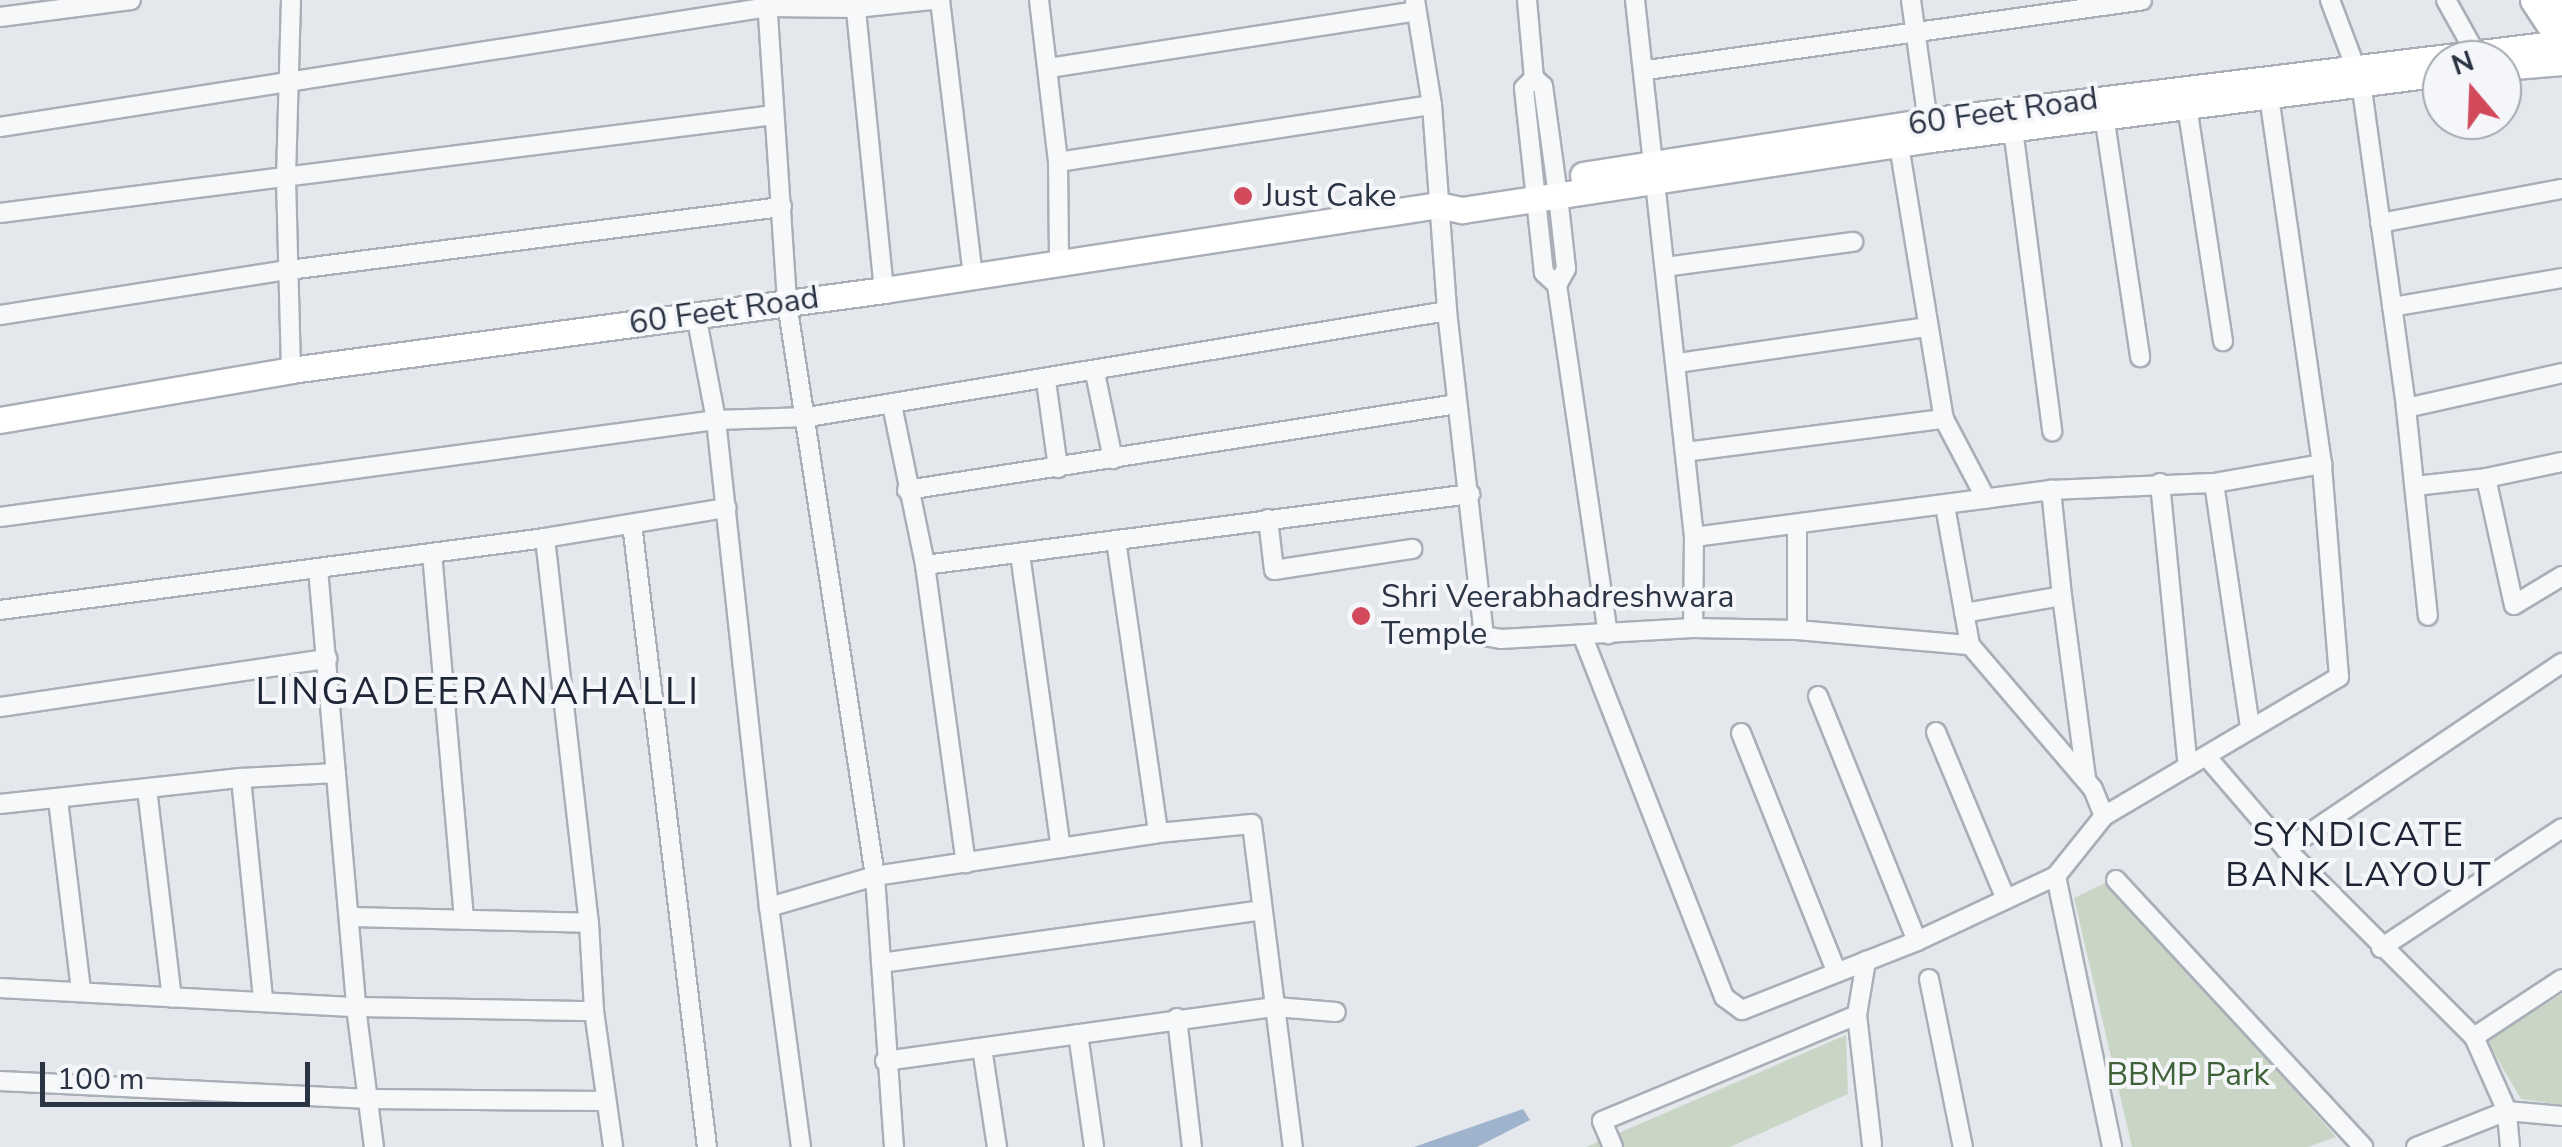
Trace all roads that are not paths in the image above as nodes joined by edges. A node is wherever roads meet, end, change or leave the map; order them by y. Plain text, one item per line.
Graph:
1 (131, 0) edge
2 (291, 0) edge
3 (936, 0) edge
4 (1040, 0) edge
5 (1527, 0) edge
6 (1636, 0) edge
7 (1911, 0) edge
8 (2142, 0) edge
9 (2330, 0) edge
10 (2446, 0) edge
11 (2533, 0) edge
12 (2554, 0) edge
13 (767, 4) edge
14 (855, 4) edge
15 (1415, 6) edge
16 (2562, 12) edge
17 (0, 17) edge
18 (1914, 32) junction
19 (2468, 40) edge
20 (2562, 43) edge
21 (2522, 47) edge
22 (2422, 62) edge
23 (2562, 62) edge
24 (2522, 66) edge
25 (1049, 68) junction
26 (1646, 70) junction
27 (2422, 73) edge
28 (2358, 74) junction
29 (288, 82) junction
30 (2268, 85) junction
31 (1432, 106) junction
32 (2187, 106) junction
33 (774, 114) junction
34 (2104, 115) junction
35 (0, 126) edge
36 (2013, 129) junction
37 (1929, 130) junction
38 (1898, 135) junction
39 (1058, 162) junction
40 (1656, 172) junction
41 (286, 178) junction
42 (1546, 189) junction
43 (2562, 189) edge
44 (1443, 205) junction
45 (782, 206) junction
46 (0, 214) edge
47 (2380, 223) junction
48 (1853, 242) dead end
49 (1059, 262) junction
50 (1665, 267) junction
51 (288, 270) junction
52 (972, 276) junction
53 (2562, 278) edge
54 (884, 290) junction
55 (787, 303) junction
56 (2392, 307) junction
57 (1448, 311) junction
58 (0, 315) edge
59 (696, 315) junction
60 (1927, 327) junction
61 (2222, 341) dead end
62 (2140, 357) dead end
63 (1677, 362) junction
64 (290, 370) junction
65 (2562, 372) edge
66 (1094, 373) junction
67 (1046, 380) junction
68 (892, 404) junction
69 (1457, 404) junction
70 (2406, 408) junction
71 (808, 418) junction
72 (1944, 419) junction
73 (0, 420) edge
74 (716, 420) junction
75 (2052, 431) dead end
76 (1685, 452) junction
77 (1113, 459) junction
78 (2562, 462) edge
79 (2322, 464) junction
80 (1058, 468) junction
81 (2486, 478) junction
82 (2160, 483) junction
83 (2214, 483) junction
84 (2415, 486) junction
85 (907, 490) junction
86 (2051, 490) junction
87 (1470, 494) junction
88 (1986, 498) junction
89 (1944, 506) junction
90 (726, 508) junction
91 (0, 516) edge
92 (1268, 518) junction
93 (632, 524) junction
94 (1797, 526) junction
95 (1694, 537) junction
96 (545, 538) junction
97 (1116, 540) junction
98 (1412, 549) dead end
99 (432, 553) junction
100 (1020, 554) junction
101 (924, 565) junction
102 (318, 569) junction
103 (2562, 576) edge
104 (2062, 596) junction
105 (0, 610) edge
106 (1964, 613) junction
107 (2428, 616) dead end
108 (1693, 628) junction
109 (1796, 630) junction
110 (1608, 634) junction
111 (1583, 638) junction
112 (1970, 644) junction
113 (327, 659) junction
114 (2562, 663) edge
115 (1818, 696) dead end
116 (0, 707) edge
117 (2250, 728) junction
118 (1936, 732) dead end
119 (1741, 733) dead end
120 (2206, 756) junction
121 (2188, 767) junction
122 (336, 774) junction
123 (242, 778) junction
124 (2086, 780) junction
125 (147, 790) junction
126 (58, 800) junction
127 (0, 804) edge
128 (2104, 816) junction
129 (2562, 828) edge
130 (1158, 833) junction
131 (1061, 848) junction
132 (2286, 849) junction
133 (966, 863) junction
134 (875, 876) junction
135 (2056, 876) junction
136 (2116, 880) dead end
137 (2006, 899) junction
138 (768, 907) junction
139 (1261, 910) junction
140 (350, 917) junction
141 (464, 920) junction
142 (589, 924) junction
143 (1917, 940) junction
144 (2381, 948) junction
145 (1866, 961) junction
146 (880, 963) junction
147 (1836, 973) junction
148 (1928, 979) dead end
149 (2562, 979) edge
150 (0, 988) edge
151 (81, 991) junction
152 (172, 998) junction
153 (262, 999) junction
154 (356, 1006) junction
155 (1276, 1007) junction
156 (594, 1011) junction
157 (1336, 1012) dead end
158 (1856, 1014) junction
159 (1177, 1018) junction
160 (1078, 1034) junction
161 (2474, 1037) junction
162 (982, 1048) junction
163 (885, 1061) junction
164 (0, 1081) edge
165 (370, 1098) junction
166 (604, 1101) junction
167 (2506, 1110) junction
168 (2562, 1116) edge
169 (1869, 1146) edge
170 (374, 1147) edge
171 (613, 1147) edge
172 (707, 1147) edge
173 (800, 1147) edge
174 (894, 1147) edge
175 (997, 1147) edge
176 (1094, 1147) edge
177 (1192, 1147) edge
178 (1293, 1147) edge
179 (1613, 1147) edge
180 (1963, 1147) edge
181 (2112, 1147) edge
182 (2364, 1147) edge
183 (2416, 1147) edge
184 (2510, 1147) edge

1 - 17 street
2 - 29 street
3 - 14 street
3 - 52 street
4 - 25 street
5 - 42 street
6 - 26 street
7 - 18 street
8 - 18 street
9 - 28 street
10 - 19 street
11 - 20 street
12 - 16 street
13 - 14 street
13 - 29 street
13 - 33 street
14 - 54 street
15 - 25 street
15 - 31 street
18 - 26 street
18 - 37 street
20 - 21 street, 60 Feet Road
22 - 28 street, 60 Feet Road
23 - 24 street
25 - 39 street
26 - 40 street
27 - 28 street, 60 Feet Road
28 - 30 street, 60 Feet Road
28 - 47 street
29 - 35 street
29 - 41 street
30 - 32 street, 60 Feet Road
30 - 37 street, 60 Feet Road
30 - 79 street
31 - 39 street
31 - 44 street
32 - 34 street, 60 Feet Road
32 - 61 street
33 - 41 street
33 - 45 street
34 - 36 street, 60 Feet Road
34 - 62 street
36 - 37 street, 60 Feet Road
36 - 75 street
37 - 38 street, 60 Feet Road
38 - 40 street, 60 Feet Road
38 - 60 street
39 - 49 street
40 - 42 street, 60 Feet Road
40 - 50 street
41 - 46 street
41 - 51 street
42 - 44 street, 60 Feet Road
42 - 110 street
43 - 47 street
44 - 49 street, 60 Feet Road
44 - 57 street
45 - 51 street
45 - 55 street
47 - 56 street
48 - 50 street
49 - 52 street, 60 Feet Road
50 - 63 street
51 - 58 street
51 - 64 street
52 - 54 street, 60 Feet Road
53 - 56 street
54 - 55 street, 60 Feet Road
55 - 59 street, 60 Feet Road
55 - 71 street
56 - 70 street
57 - 66 street
57 - 69 street
59 - 64 street, 60 Feet Road
59 - 74 street
60 - 63 street
60 - 72 street
63 - 76 street
64 - 73 street, 60 Feet Road
65 - 70 street
66 - 67 street
66 - 77 street
67 - 68 street
67 - 80 street
68 - 71 street
68 - 85 street
69 - 77 street
69 - 87 street
70 - 84 street
71 - 74 street
71 - 134 street
72 - 76 street
72 - 88 street
74 - 90 street
74 - 91 street
76 - 95 street
77 - 80 street
78 - 81 street
79 - 83 street
79 - 117 street
80 - 85 street
81 - 84 street
81 - 103 street
82 - 83 street
82 - 86 street
82 - 121 street
83 - 117 street
84 - 107 street
85 - 101 street
86 - 88 street
86 - 104 street
87 - 92 street
87 - 111 street
88 - 89 street
89 - 94 street
89 - 106 street
90 - 93 street
90 - 138 street
92 - 97 street
92 - 98 street
93 - 96 street
93 - 172 street
94 - 95 street
94 - 109 street
95 - 108 street
96 - 99 street
96 - 142 street
97 - 100 street
97 - 130 street
99 - 102 street
99 - 141 street
100 - 101 street
100 - 131 street
101 - 133 street
102 - 105 street
102 - 113 street
104 - 106 street
104 - 124 street
106 - 112 street
108 - 109 street
108 - 110 street
109 - 112 street
110 - 111 street
111 - 147 street
112 - 124 street
113 - 116 street
113 - 122 street
114 - 132 street
115 - 143 street
117 - 120 street
118 - 137 street
119 - 147 street
120 - 121 street
120 - 132 street
121 - 128 street
122 - 123 street
122 - 140 street
123 - 125 street
123 - 153 street
124 - 128 street
125 - 126 street
125 - 152 street
126 - 127 street
126 - 151 street
128 - 135 street
129 - 144 street
130 - 131 street
130 - 139 street
131 - 133 street
132 - 144 street
133 - 134 street
134 - 138 street
134 - 146 street
135 - 137 street
135 - 181 street
136 - 182 street
137 - 143 street
138 - 173 street
139 - 146 street
139 - 155 street
140 - 141 street
140 - 154 street
141 - 142 street
142 - 156 street
143 - 145 street
144 - 161 street
145 - 147 street
145 - 158 street
146 - 163 street
148 - 180 street
149 - 161 street
150 - 151 street
151 - 152 street
152 - 153 street
153 - 154 street
154 - 156 street
154 - 165 street
155 - 157 street
155 - 159 street
155 - 178 street
156 - 166 street
158 - 169 street
158 - 179 street
159 - 160 street
159 - 177 street
160 - 162 street
160 - 176 street
161 - 167 street
162 - 163 street
162 - 175 street
163 - 174 street
164 - 165 street
165 - 166 street
165 - 170 street
166 - 171 street
167 - 168 street
167 - 183 street
167 - 184 street

